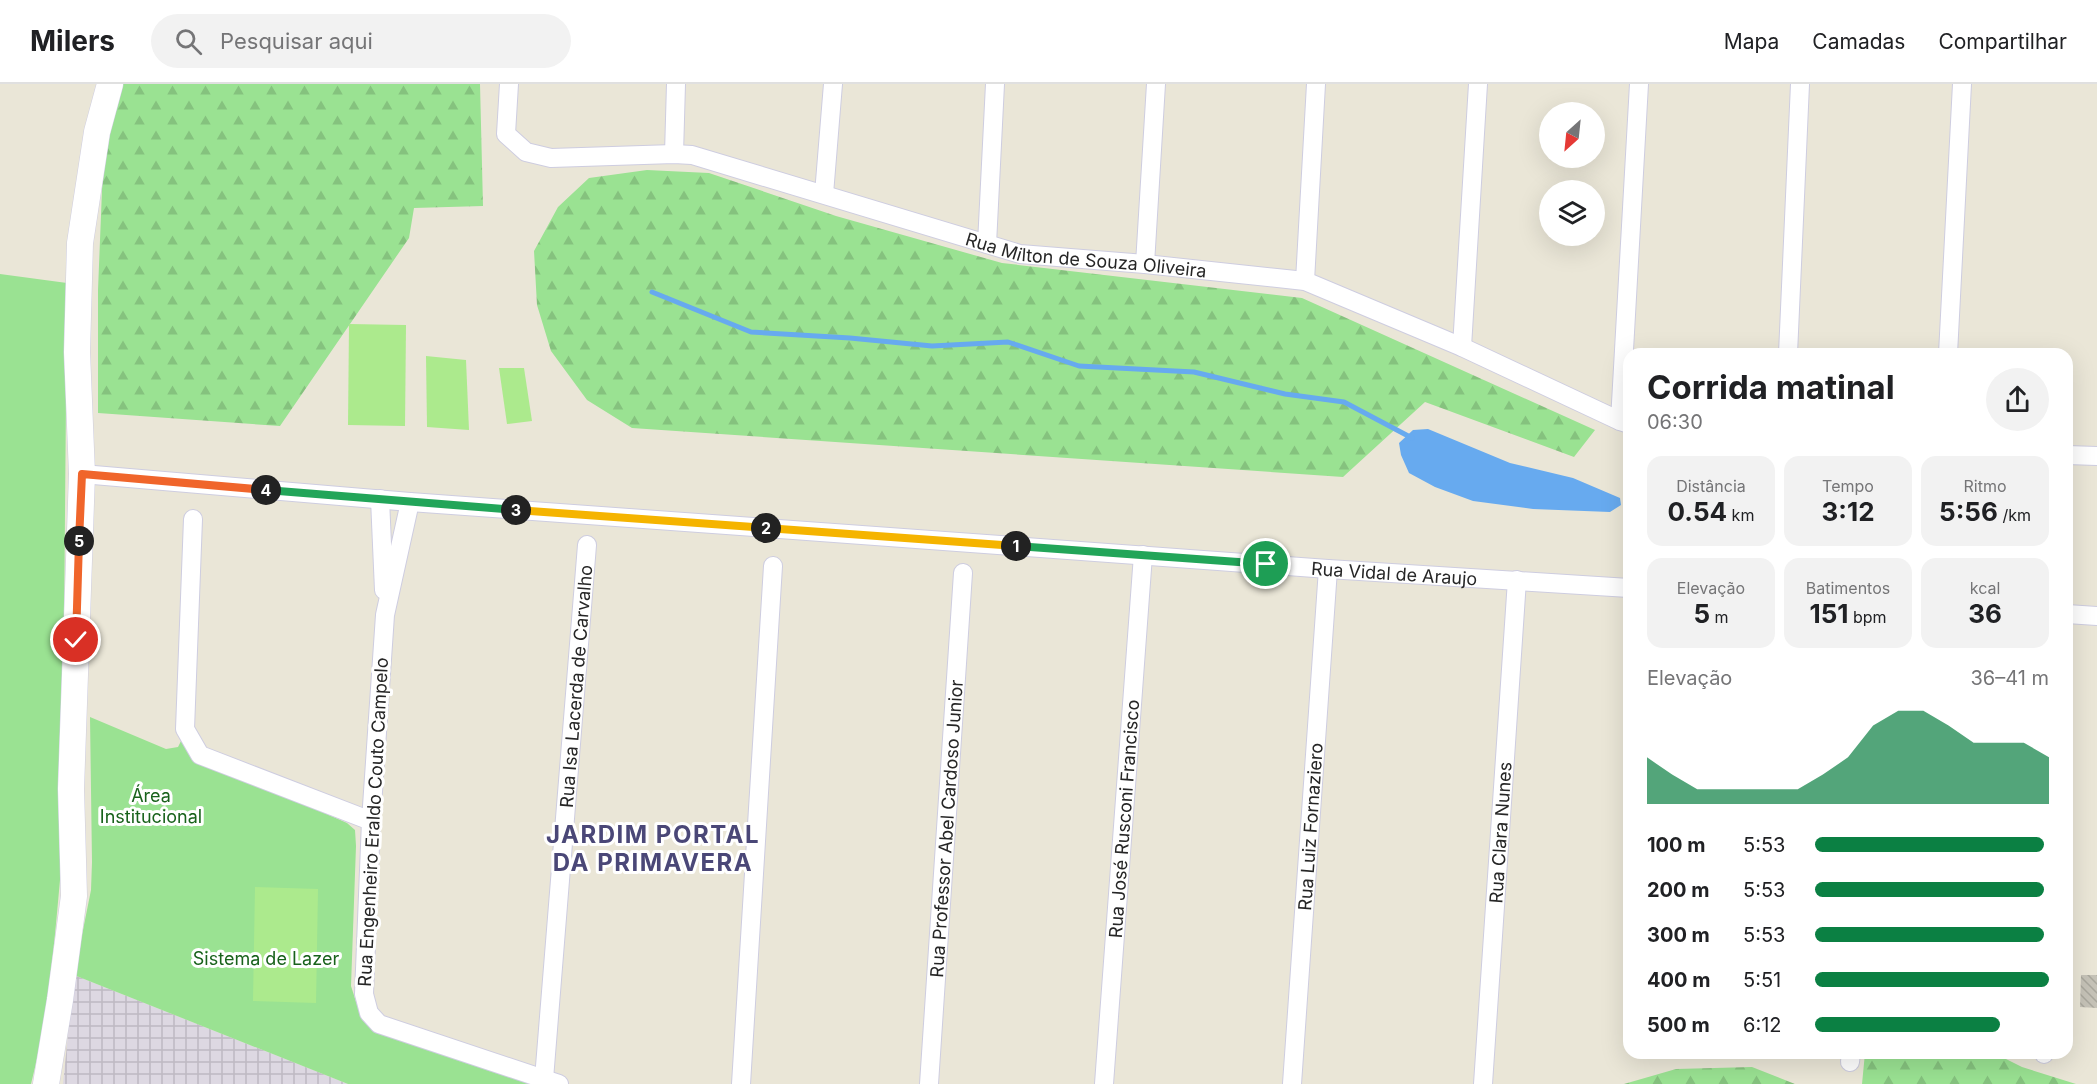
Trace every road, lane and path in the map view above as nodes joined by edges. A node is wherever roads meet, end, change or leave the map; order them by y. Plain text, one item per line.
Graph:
1 (110, 84) edge
2 (509, 84) edge
3 (676, 84) edge
4 (833, 84) edge
5 (995, 84) edge
6 (1156, 84) edge
7 (1316, 84) edge
8 (1478, 84) edge
9 (1639, 84) edge
10 (1800, 84) edge
11 (1962, 84) edge
12 (674, 154) junction
13 (824, 195) junction
14 (987, 244) junction
15 (1145, 264) junction
16 (1305, 280) junction
17 (1462, 347) junction
18 (1627, 348) edge
19 (1788, 348) edge
20 (1948, 348) edge
21 (1623, 423) edge
22 (2073, 455) edge
23 (2097, 456) edge
24 (82, 474) junction
25 (380, 499) junction
26 (410, 502) junction
27 (193, 519) dead end
28 (587, 545) dead end
29 (1143, 555) junction
30 (773, 566) dead end
31 (1328, 568) junction
32 (963, 573) dead end
33 (1517, 580) junction
34 (1623, 588) edge
35 (2073, 614) edge
36 (385, 615) junction
37 (2097, 616) edge
38 (371, 821) junction
39 (551, 1082) edge
40 (46, 1084) edge
41 (741, 1084) edge
42 (929, 1084) edge
43 (1104, 1084) edge
44 (1292, 1084) edge
45 (1483, 1084) edge

1 - 24 main road
2 - 12 street, Rua Milton de Souza Oliveira
3 - 12 street
4 - 13 street
5 - 14 street
6 - 15 street
7 - 16 street
8 - 17 street
9 - 18 street
10 - 19 street
11 - 20 street
12 - 13 street, Rua Milton de Souza Oliveira
13 - 14 street, Rua Milton de Souza Oliveira
14 - 15 street, Rua Milton de Souza Oliveira
15 - 16 street, Rua Milton de Souza Oliveira
16 - 17 street, Rua Milton de Souza Oliveira
17 - 21 street, Rua Milton de Souza Oliveira
22 - 23 street
24 - 25 street, Rua Vidal de Araujo
24 - 40 main road
25 - 26 street, Rua Vidal de Araujo
25 - 36 street, Rua Engenheiro Eraldo Couto Campelo
26 - 29 street, Rua Vidal de Araujo
26 - 36 street, Rua Engenheiro Eraldo Couto Campelo
27 - 38 street
28 - 39 street, Rua Isa Lacerda de Carvalho
29 - 31 street, Rua Vidal de Araujo
29 - 43 street, Rua José Rusconi Francisco
30 - 41 street
31 - 33 street, Rua Vidal de Araujo
31 - 44 street, Rua Luiz Fornaziero
32 - 42 street, Rua Professor Abel Cardoso Junior
33 - 34 street, Rua Vidal de Araujo
33 - 45 street, Rua Clara Nunes
35 - 37 street
36 - 38 street, Rua Engenheiro Eraldo Couto Campelo
38 - 39 street, Rua Engenheiro Eraldo Couto Campelo

